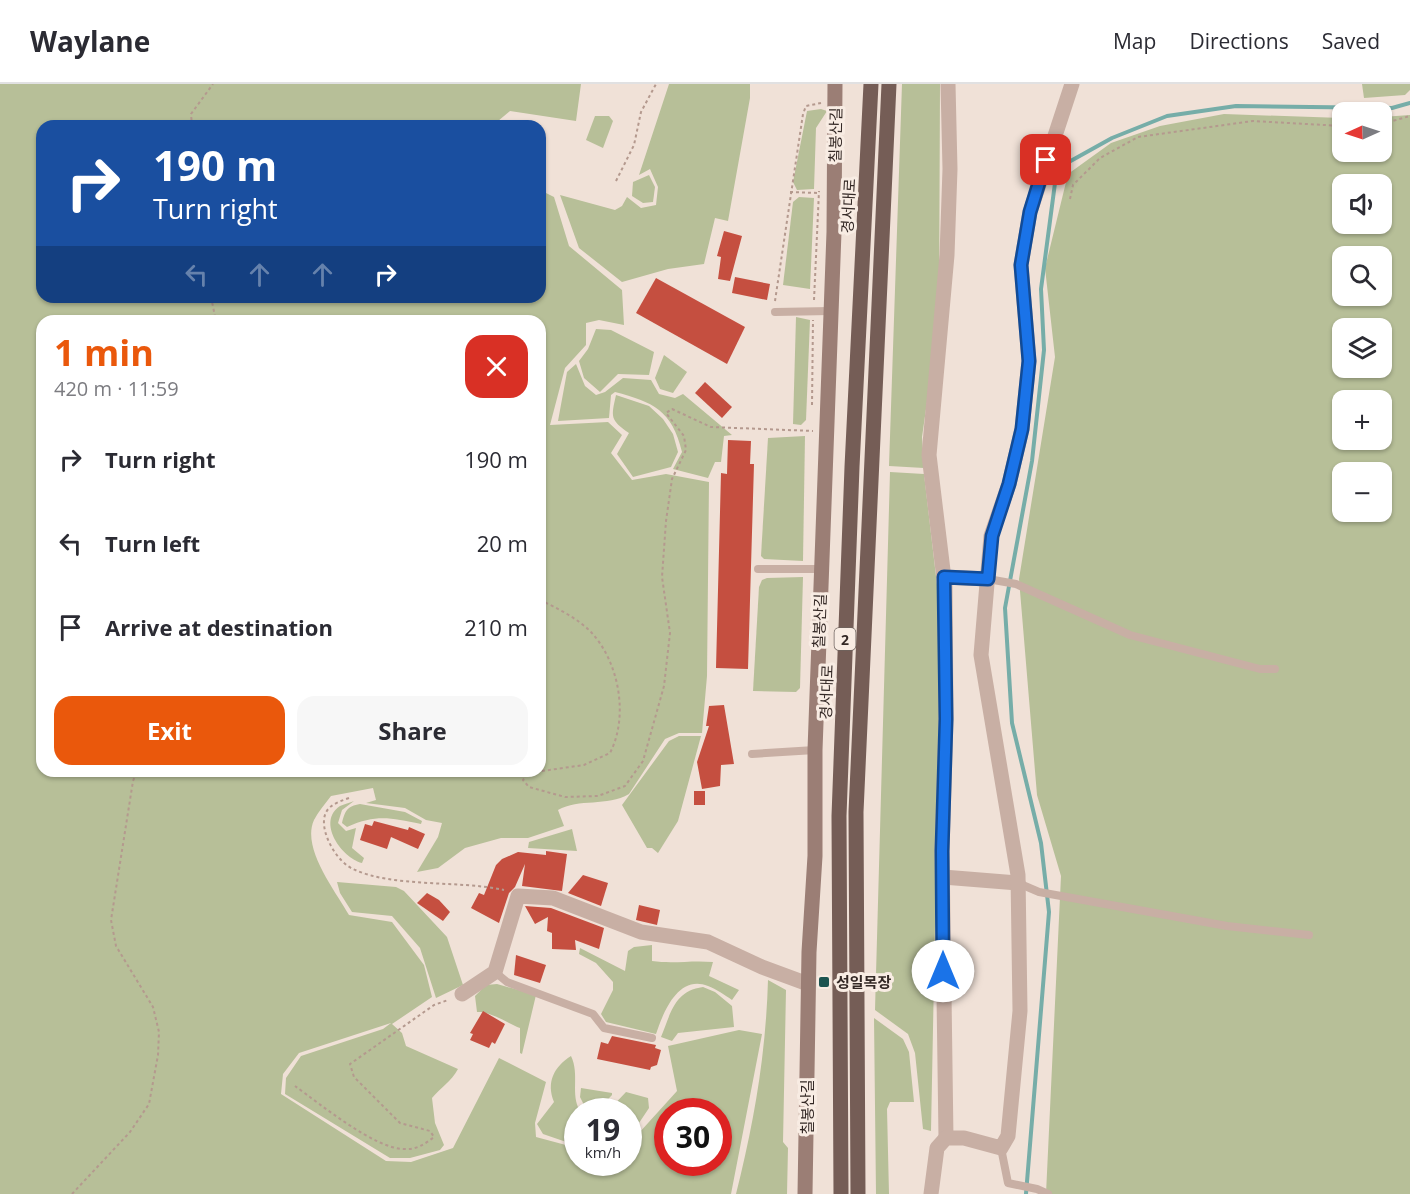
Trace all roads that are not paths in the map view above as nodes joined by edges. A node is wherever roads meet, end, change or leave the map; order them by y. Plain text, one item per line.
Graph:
1 (835, 84) edge
2 (871, 84) edge
3 (889, 84) edge
4 (948, 84) edge
5 (1072, 84) edge
6 (830, 311) junction
7 (777, 312) road end
8 (821, 568) junction
9 (758, 569) dead end
10 (944, 577) junction
11 (994, 580) junction
12 (1275, 669) dead end
13 (815, 750) junction
14 (752, 754) dead end
15 (943, 877) junction
16 (1018, 883) junction
17 (1309, 935) dead end
18 (495, 972) junction
19 (808, 984) junction
20 (462, 994) road end
21 (652, 1038) dead end
22 (946, 1138) junction
23 (1001, 1148) junction
24 (805, 1194) edge
25 (841, 1194) edge
26 (858, 1194) edge
27 (932, 1194) edge
28 (1048, 1194) edge

1 - 6 street, 칠봉산길
2 - 25 main road, 경서대로 / 2
3 - 26 main road, 2
4 - 10 street
5 - 11 street
6 - 7 lane
6 - 8 street, 칠봉산길
8 - 9 lane
8 - 13 street, 칠봉산길
10 - 11 street
10 - 15 street
11 - 12 lane
11 - 16 street
13 - 14 lane
13 - 19 street, 칠봉산길
15 - 16 street
15 - 22 street
16 - 17 lane
16 - 23 street
18 - 19 street
18 - 20 street
18 - 21 lane
19 - 24 street, 칠봉산길
22 - 23 street
22 - 27 street
23 - 28 lane

